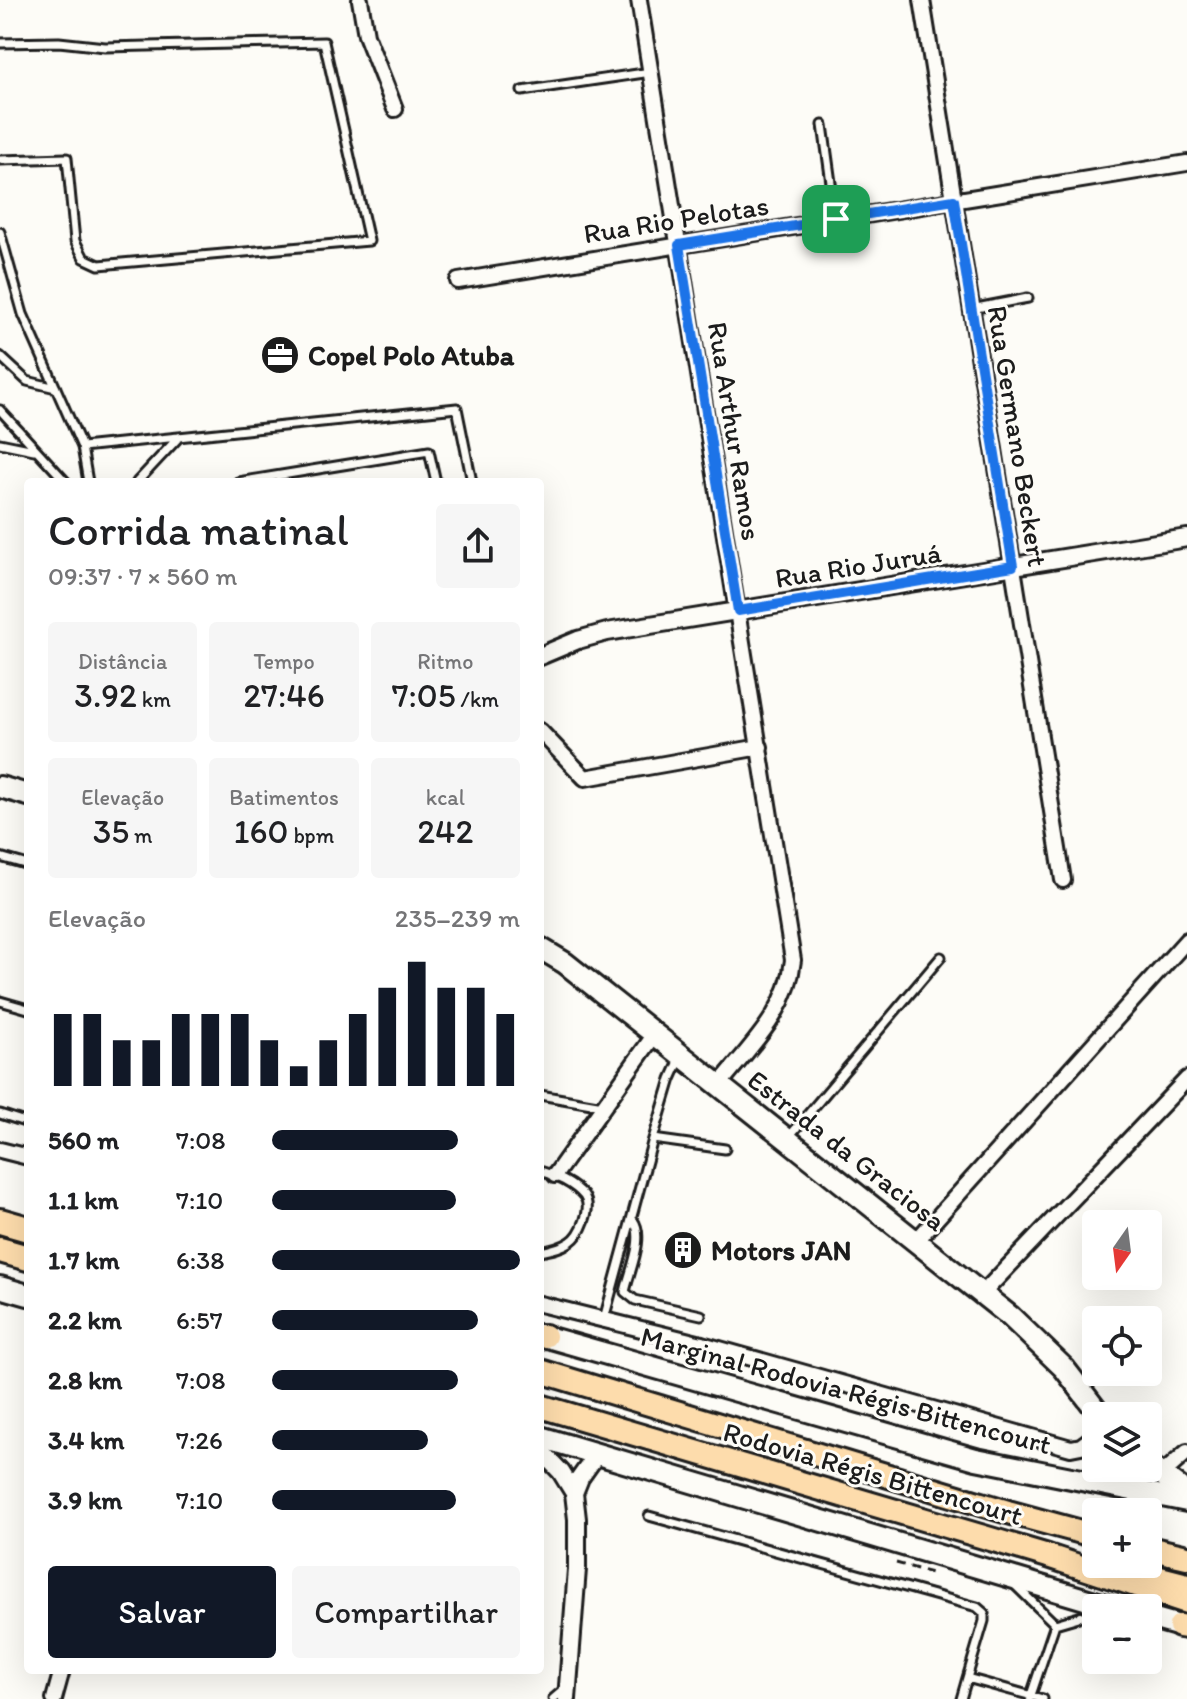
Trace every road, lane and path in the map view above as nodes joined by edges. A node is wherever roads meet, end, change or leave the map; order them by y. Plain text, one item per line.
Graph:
1 (360, 0) edge
2 (639, 0) edge
3 (922, 0) edge
4 (0, 43) edge
5 (651, 72) junction
6 (522, 91) dead end
7 (395, 109) dead end
8 (823, 125) dead end
9 (0, 160) edge
10 (1187, 163) edge
11 (954, 200) junction
12 (836, 219) junction
13 (0, 232) edge
14 (679, 245) junction
15 (458, 281) dead end
16 (1028, 298) dead end
17 (971, 309) junction
18 (0, 356) edge
19 (56, 388) junction
20 (0, 410) edge
21 (179, 437) junction
22 (0, 443) edge
23 (82, 447) junction
24 (34, 450) junction
25 (62, 478) edge
26 (87, 478) edge
27 (141, 478) edge
28 (263, 478) edge
29 (434, 478) edge
30 (471, 478) edge
31 (1187, 538) edge
32 (1013, 566) junction
33 (738, 611) junction
34 (544, 654) edge
35 (544, 735) edge
36 (760, 747) junction
37 (0, 787) edge
38 (24, 794) edge
39 (0, 857) edge
40 (24, 864) edge
41 (1063, 880) dead end
42 (1187, 940) edge
43 (544, 950) edge
44 (941, 957) dead end
45 (0, 1001) edge
46 (24, 1008) edge
47 (655, 1034) junction
48 (682, 1056) junction
49 (1187, 1079) edge
50 (719, 1085) junction
51 (544, 1096) edge
52 (603, 1106) junction
53 (0, 1114) edge
54 (24, 1122) edge
55 (653, 1139) junction
56 (787, 1139) junction
57 (725, 1149) dead end
58 (0, 1150) edge
59 (24, 1156) edge
60 (548, 1173) edge
61 (633, 1220) junction
62 (0, 1221) edge
63 (24, 1228) edge
64 (917, 1240) junction
65 (0, 1250) edge
66 (544, 1251) edge
67 (24, 1257) edge
68 (0, 1287) edge
69 (983, 1293) junction
70 (24, 1294) edge
71 (544, 1305) edge
72 (701, 1315) dead end
73 (604, 1319) junction
74 (544, 1337) edge
75 (544, 1372) edge
76 (1090, 1402) edge
77 (544, 1407) edge
78 (544, 1438) edge
79 (1082, 1445) edge
80 (1187, 1452) edge
81 (544, 1454) edge
82 (597, 1454) junction
83 (1162, 1466) edge
84 (1162, 1476) edge
85 (1087, 1483) joint
86 (574, 1493) junction
87 (1187, 1493) edge
88 (1187, 1501) edge
89 (649, 1516) dead end
90 (1082, 1532) edge
91 (1162, 1551) edge
92 (1048, 1556) junction
93 (1187, 1557) edge
94 (1082, 1561) edge
95 (1006, 1576) junction
96 (1157, 1578) edge
97 (1187, 1585) edge
98 (1082, 1601) edge
99 (1187, 1602) edge
100 (1082, 1616) edge
101 (1162, 1621) edge
102 (1055, 1624) junction
103 (1185, 1627) edge
104 (61, 1674) edge
105 (967, 1678) junction
106 (567, 1693) edge
107 (1030, 1697) edge
108 (54, 1699) edge
109 (553, 1699) edge
110 (961, 1699) edge
111 (1043, 1699) edge

1 - 7 street
2 - 5 street, Rua Arthur Ramos
3 - 11 street, Rua Germano Beckert
4 - 9 lane
5 - 6 lane
5 - 14 street, Rua Arthur Ramos
8 - 12 lane
10 - 11 street, Rua Rio Pelotas
11 - 12 street, Rua Rio Pelotas
11 - 17 street, Rua Germano Beckert
12 - 14 street, Rua Rio Pelotas
13 - 19 lane
14 - 15 street, Rua Rio Pelotas
14 - 33 street, Rua Arthur Ramos
16 - 17 lane
17 - 32 street, Rua Germano Beckert
18 - 19 lane
19 - 23 lane
20 - 24 lane
21 - 23 lane
21 - 27 lane
21 - 30 lane
22 - 24 lane
23 - 26 lane
24 - 25 lane
28 - 29 lane
31 - 32 street, Rua Rio Juruá
32 - 33 street, Rua Rio Juruá
32 - 41 street, Rua Germano Beckert
33 - 34 street, Rua Rio Juruá
33 - 36 street, Rua Arthur Ramos
35 - 36 street
36 - 50 street, Rua Arthur Ramos
37 - 38 main road
39 - 40 lane
42 - 64 street
43 - 47 main road, Estrada da Graciosa
44 - 56 lane
45 - 46 lane
47 - 48 main road, Estrada da Graciosa
47 - 52 street
48 - 50 main road, Estrada da Graciosa
48 - 55 lane
49 - 69 street
50 - 56 main road, Estrada da Graciosa
51 - 52 lane
52 - 60 street
53 - 54 lane
55 - 57 lane
55 - 61 lane
56 - 64 main road, Estrada da Graciosa
58 - 59 street
60 - 66 lane
61 - 72 lane
61 - 73 lane
62 - 63 highway
64 - 69 main road, Estrada da Graciosa
65 - 67 highway
68 - 70 main road
69 - 76 main road, Estrada da Graciosa
71 - 73 street
73 - 79 street
74 - 85 main road, Marginal Rodovia Régis Bittencourt
75 - 90 highway, Rodovia Régis Bittencourt
77 - 92 highway, Rodovia Régis Bittencourt
78 - 82 main road
80 - 83 street
81 - 86 street
82 - 86 street
82 - 95 main road
84 - 87 main road
85 - 88 main road, Marginal Rodovia Régis Bittencourt
86 - 106 street
89 - 105 lane
91 - 93 highway
92 - 94 highway
92 - 99 highway, Rodovia Régis Bittencourt
95 - 98 main road
95 - 102 lane
96 - 97 highway
100 - 102 lane
101 - 103 main road
102 - 107 lane
104 - 108 street
105 - 107 lane
105 - 110 lane
106 - 109 lane
107 - 111 lane

